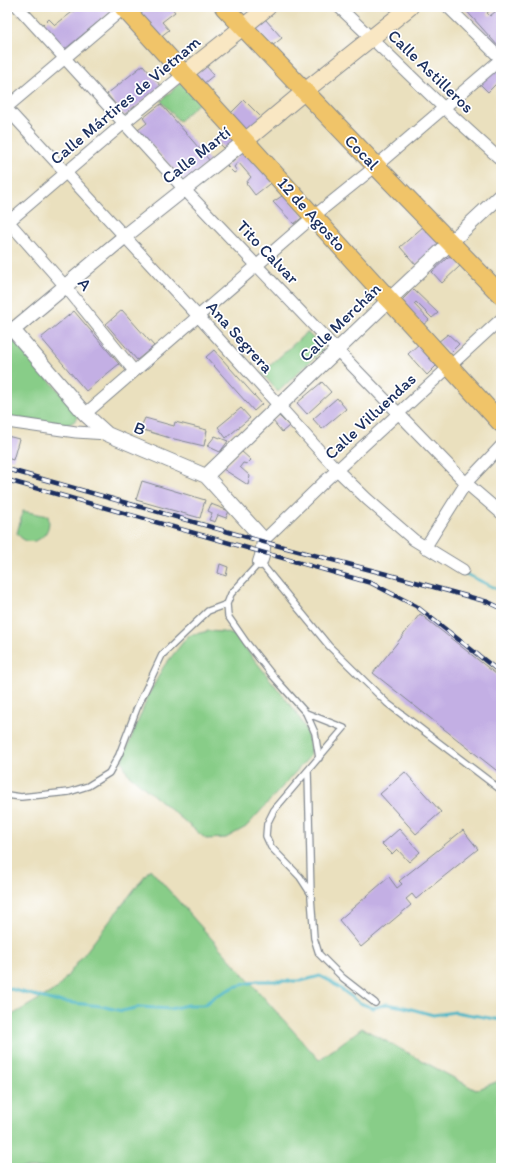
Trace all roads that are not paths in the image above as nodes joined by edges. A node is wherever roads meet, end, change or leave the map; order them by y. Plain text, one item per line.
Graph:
1 (18, 7) edge
2 (124, 7) edge
3 (224, 7) edge
4 (268, 7) edge
5 (339, 7) edge
6 (410, 7) edge
7 (448, 7) edge
8 (244, 27) junction
9 (371, 37) junction
10 (65, 58) junction
11 (501, 59) edge
12 (184, 74) junction
13 (305, 91) junction
14 (7, 108) edge
15 (444, 108) junction
16 (124, 123) junction
17 (245, 141) junction
18 (501, 160) edge
19 (376, 166) junction
20 (66, 173) junction
21 (184, 188) junction
22 (501, 195) edge
23 (314, 216) junction
24 (8, 222) edge
25 (124, 237) junction
26 (451, 242) junction
27 (257, 265) junction
28 (65, 286) junction
29 (501, 295) edge
30 (390, 299) junction
31 (198, 316) junction
32 (501, 318) edge
33 (10, 332) edge
34 (337, 350) junction
35 (450, 366) junction
36 (134, 371) junction
37 (279, 405) junction
38 (398, 413) junction
39 (85, 414) junction
40 (7, 422) edge
41 (501, 423) edge
42 (107, 434) junction
43 (501, 446) edge
44 (337, 470) junction
45 (206, 476) junction
46 (466, 483) junction
47 (501, 513) edge
48 (264, 542) junction
49 (425, 548) junction
50 (260, 562) junction
51 (463, 570) dead end
52 (227, 604) junction
53 (306, 713) junction
54 (319, 758) junction
55 (308, 771) junction
56 (501, 790) edge
57 (7, 795) edge
58 (311, 894) junction
59 (375, 1003) dead end

1 - 10 street, Tito Calvar
2 - 10 street
2 - 12 main road, 12 de Agosto
3 - 8 main road, Cocal
4 - 8 main road, Calle Mártires de Vietnam
5 - 9 street, Calle Astilleros
6 - 9 main road, Calle Martí
7 - 11 street
8 - 12 main road, Calle Mártires de Vietnam
8 - 13 main road, Cocal
9 - 13 main road, Calle Martí
9 - 15 street, Calle Astilleros
10 - 14 street
10 - 16 street, Tito Calvar
11 - 15 street
12 - 16 street, Calle Mártires de Vietnam
12 - 17 main road, 12 de Agosto
13 - 17 main road, Calle Martí
13 - 19 main road, Cocal
14 - 20 street, Ana Segrera
15 - 18 street, Calle Astilleros
15 - 19 street
16 - 20 street, Calle Mártires de Vietnam
16 - 21 street, Tito Calvar
17 - 21 street, Calle Martí
17 - 23 main road, 12 de Agosto
19 - 23 street
19 - 26 main road, Cocal
20 - 24 street, Calle Mártires de Vietnam
20 - 25 street, Ana Segrera
21 - 25 street, Calle Martí
21 - 27 street, Tito Calvar
22 - 26 street, Calle Merchán
23 - 27 street
23 - 30 main road, 12 de Agosto
24 - 28 street, A
25 - 28 street, Calle Martí
25 - 31 street, Ana Segrera
26 - 29 main road, Cocal
26 - 30 street, Calle Merchán
27 - 31 street
27 - 34 street, Tito Calvar
28 - 33 street, Calle Martí
28 - 36 street, A
30 - 34 street, Calle Merchán
30 - 35 main road, 12 de Agosto
31 - 36 street
31 - 37 street, Ana Segrera
32 - 35 street, Calle Villuendas
33 - 39 street, B
34 - 37 street, Calle Merchán
34 - 38 street, Tito Calvar
35 - 38 street, Calle Villuendas
35 - 41 main road, 12 de Agosto
36 - 39 street
37 - 44 street, Ana Segrera
37 - 45 street, Calle Merchán
38 - 44 street, Calle Villuendas
38 - 46 street, Tito Calvar
39 - 42 street, B
40 - 42 street
42 - 45 street, B
43 - 46 street
44 - 48 street, Calle Villuendas
44 - 49 street, Ana Segrera
45 - 48 street, B
46 - 47 street, Tito Calvar
46 - 49 street
48 - 50 street
49 - 51 street, Ana Segrera
50 - 52 lane
50 - 56 lane
52 - 53 lane
52 - 57 lane
53 - 54 lane
53 - 54 lane
54 - 55 lane
55 - 58 lane
55 - 58 lane
58 - 59 lane

